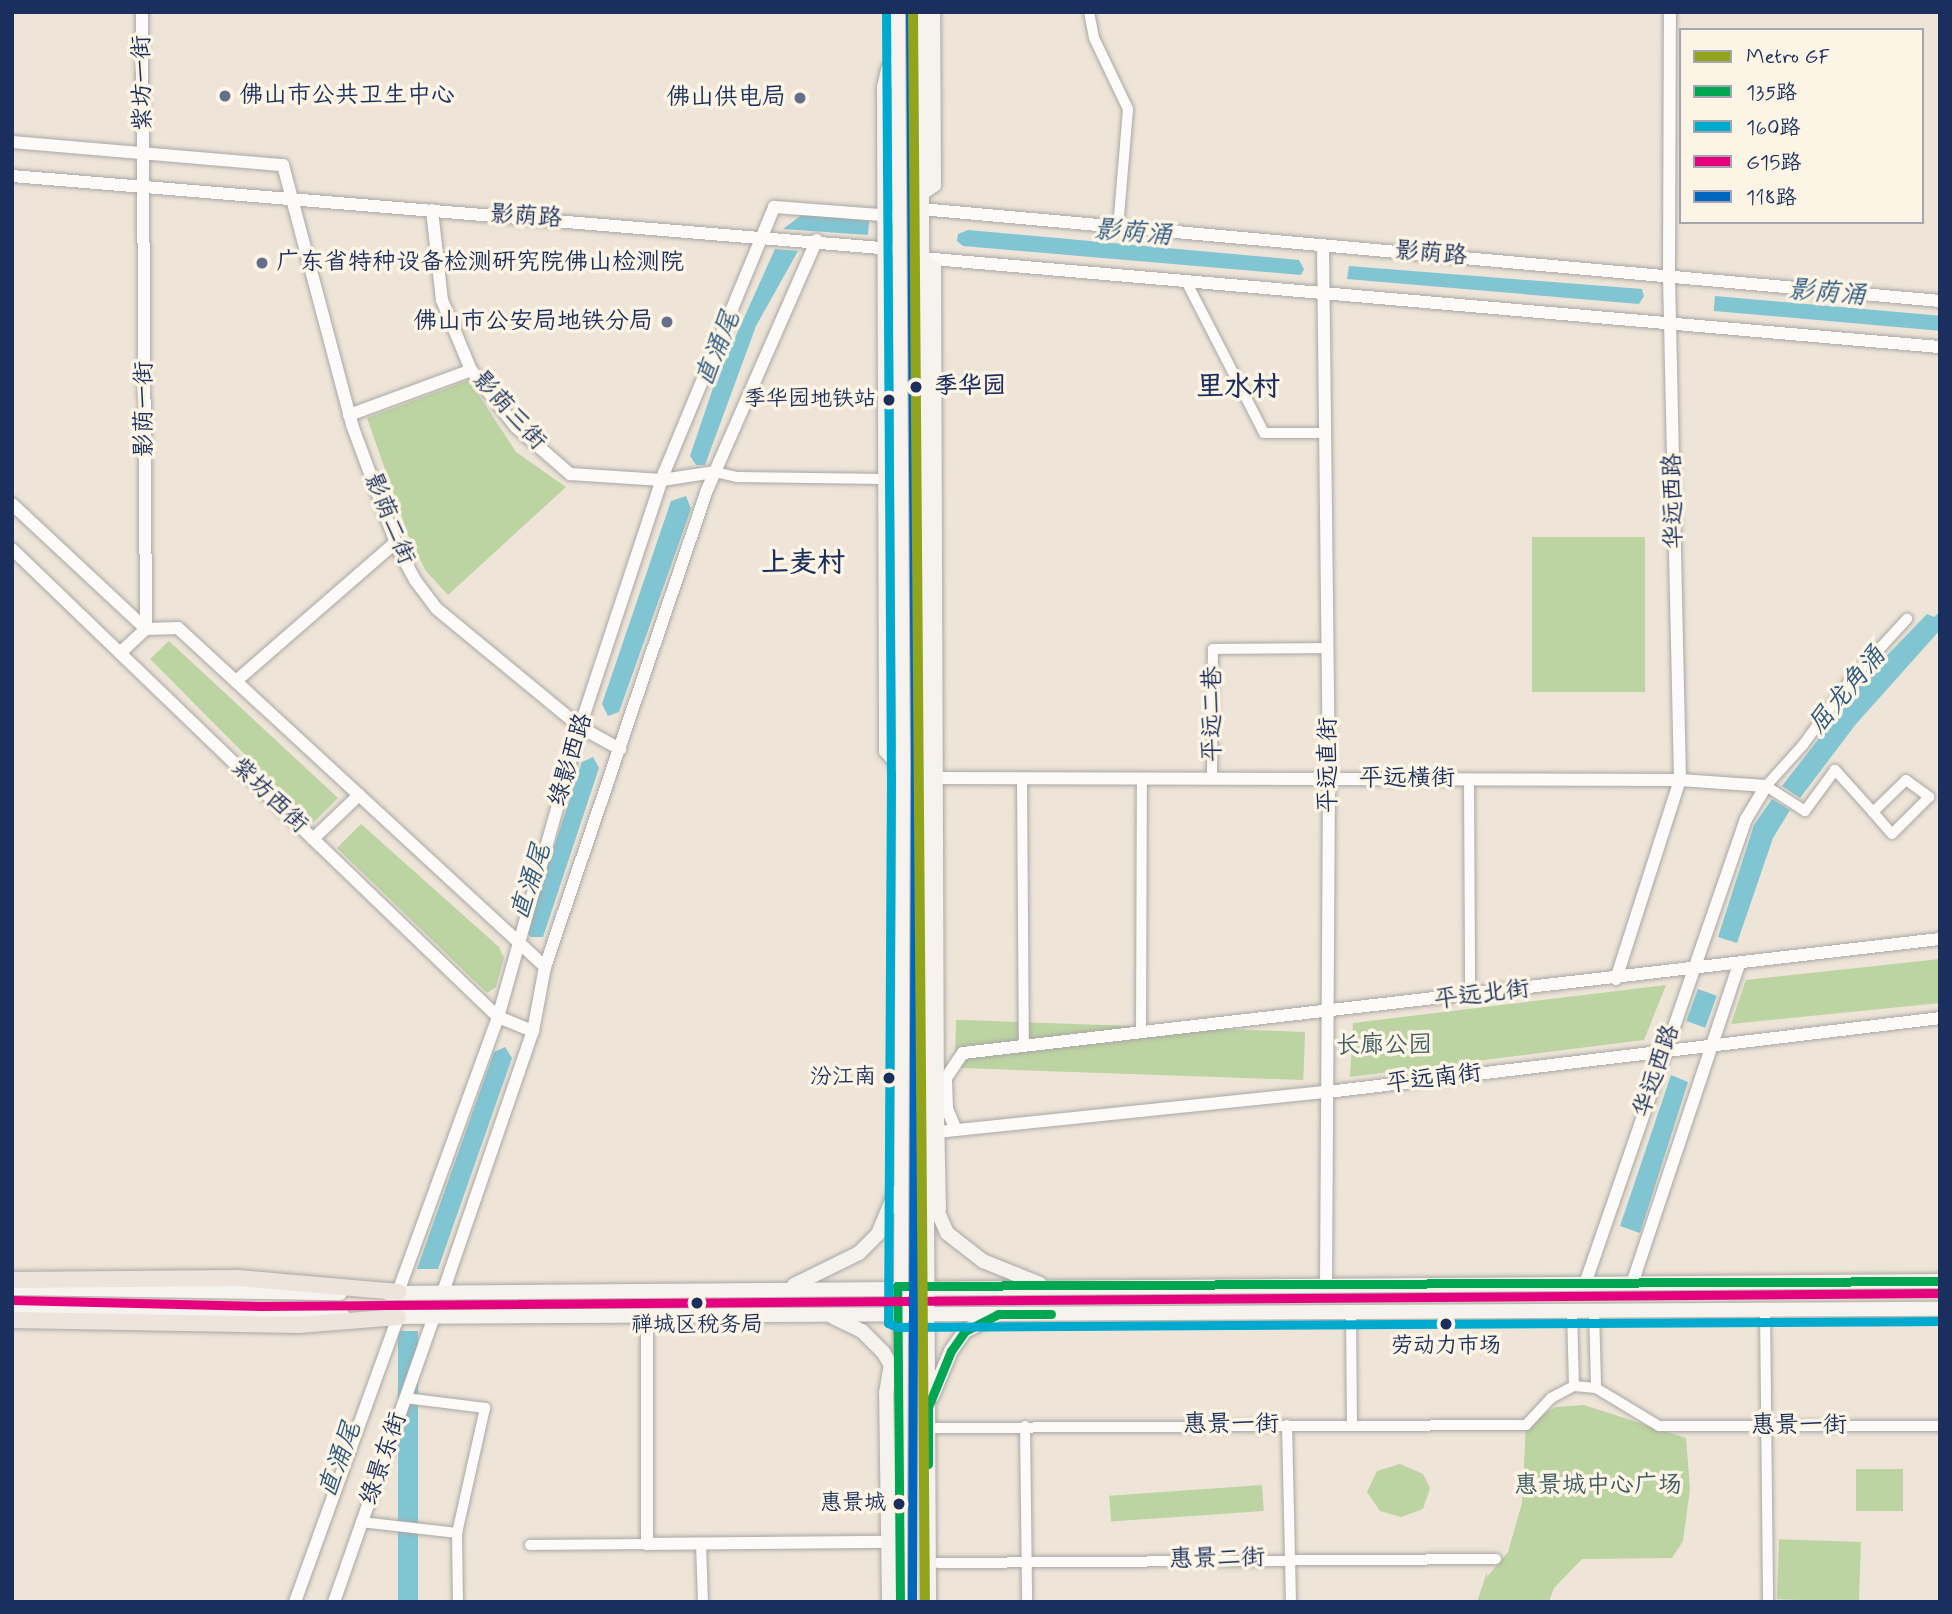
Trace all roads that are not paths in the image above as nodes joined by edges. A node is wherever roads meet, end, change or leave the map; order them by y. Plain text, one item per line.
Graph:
1 (142, 12) edge
2 (898, 12) edge
3 (921, 12) edge
4 (933, 12) edge
5 (1089, 12) edge
6 (1671, 12) edge
7 (898, 57) junction
8 (12, 142) edge
9 (143, 154) junction
10 (12, 176) edge
11 (144, 189) junction
12 (291, 200) junction
13 (922, 206) junction
14 (432, 211) junction
15 (884, 216) junction
16 (900, 218) junction
17 (1118, 227) junction
18 (762, 234) junction
19 (817, 240) junction
20 (900, 247) junction
21 (884, 248) junction
22 (1323, 249) junction
23 (922, 254) junction
24 (1669, 274) junction
25 (1186, 281) junction
26 (1325, 287) junction
27 (1940, 301) edge
28 (1670, 323) junction
29 (1940, 347) edge
30 (471, 370) junction
31 (349, 415) junction
32 (1326, 433) junction
33 (715, 472) junction
34 (885, 479) junction
35 (901, 479) junction
36 (662, 480) junction
37 (12, 505) edge
38 (396, 542) junction
39 (12, 549) edge
40 (1907, 619) dead end
41 (146, 629) junction
42 (1328, 648) junction
43 (120, 653) junction
44 (236, 681) junction
45 (886, 716) junction
46 (902, 716) junction
47 (580, 727) junction
48 (620, 749) junction
49 (903, 770) junction
50 (930, 778) junction
51 (1022, 779) junction
52 (1142, 779) junction
53 (1212, 779) junction
54 (1329, 779) junction
55 (1469, 780) junction
56 (1680, 780) junction
57 (1766, 786) junction
58 (359, 794) junction
59 (1873, 813) junction
60 (313, 839) junction
61 (1940, 939) edge
62 (519, 942) junction
63 (1739, 964) junction
64 (545, 967) junction
65 (1692, 969) junction
66 (1616, 979) junction
67 (1471, 996) junction
68 (1327, 1014) junction
69 (498, 1017) junction
70 (1940, 1018) edge
71 (533, 1031) junction
72 (1141, 1034) junction
73 (1712, 1045) junction
74 (1024, 1046) junction
75 (1664, 1051) junction
76 (962, 1053) junction
77 (937, 1055) junction
78 (1328, 1092) junction
79 (956, 1130) junction
80 (933, 1133) junction
81 (898, 1185) junction
82 (928, 1187) junction
83 (939, 1217) junction
84 (12, 1280) edge
85 (1633, 1281) junction
86 (1940, 1281) edge
87 (1586, 1282) junction
88 (897, 1286) junction
89 (930, 1286) junction
90 (1326, 1286) junction
91 (791, 1287) junction
92 (1047, 1287) junction
93 (12, 1289) edge
94 (443, 1292) junction
95 (398, 1293) junction
96 (12, 1308) edge
97 (1594, 1309) junction
98 (1765, 1309) junction
99 (1940, 1309) edge
100 (1572, 1310) junction
101 (1351, 1311) junction
102 (998, 1314) junction
103 (829, 1315) junction
104 (897, 1315) junction
105 (931, 1315) junction
106 (647, 1316) junction
107 (398, 1317) junction
108 (434, 1317) junction
109 (12, 1320) edge
110 (894, 1371) junction
111 (1574, 1385) junction
112 (936, 1387) junction
113 (1596, 1388) junction
114 (405, 1398) junction
115 (928, 1407) junction
116 (1287, 1424) junction
117 (1352, 1424) junction
118 (1025, 1426) junction
119 (1767, 1426) junction
120 (1940, 1426) edge
121 (936, 1428) junction
122 (361, 1522) junction
123 (457, 1532) junction
124 (888, 1542) junction
125 (647, 1544) junction
126 (701, 1544) junction
127 (530, 1545) dead end
128 (1290, 1558) junction
129 (1496, 1559) dead end
130 (1027, 1562) junction
131 (937, 1563) junction
132 (295, 1602) edge
133 (334, 1602) edge
134 (458, 1602) edge
135 (703, 1602) edge
136 (889, 1602) edge
137 (900, 1602) edge
138 (929, 1602) edge
139 (938, 1602) edge
140 (1027, 1602) edge
141 (1291, 1602) edge
142 (1768, 1602) edge

1 - 9 street, 紫坊一街
2 - 7 main road
3 - 13 main road
4 - 13 main road
5 - 17 street
6 - 24 street, 华远西路
7 - 15 main road
7 - 16 main road
8 - 9 street
9 - 11 street, 紫坊一街
9 - 12 street
10 - 11 street, 影荫路
11 - 12 street, 影荫路
11 - 41 street, 影荫一街
12 - 14 street, 影荫路
12 - 31 street, 影荫二街
13 - 17 street, 影荫路
13 - 23 main road
14 - 18 street, 影荫路
14 - 30 street, 影荫三街
15 - 16 street
15 - 18 street
15 - 21 main road
16 - 20 main road
17 - 22 street, 影荫路
18 - 19 street, 影荫路
18 - 36 street, 绿影西路
19 - 21 street, 影荫路
19 - 33 street, 绿影西路
20 - 21 street, 影荫路
20 - 35 main road
21 - 34 main road
22 - 24 street, 影荫路
22 - 26 street, 平远直街
23 - 25 street, 影荫路
23 - 50 main road
24 - 27 street, 影荫路
24 - 28 street, 华远西路
25 - 26 street, 影荫路
25 - 32 street
26 - 28 street, 影荫路
26 - 32 street, 平远直街
28 - 29 street, 影荫路
28 - 56 street, 华远西路
30 - 31 street
30 - 36 street, 影荫三街
31 - 38 street, 影荫二街
32 - 42 street, 平远直街
33 - 34 street
33 - 36 street, 影荫三街
33 - 48 street, 绿影西路
34 - 35 main road
34 - 45 main road
35 - 46 main road
36 - 47 street, 绿影西路
37 - 41 street
38 - 44 street
38 - 47 street, 影荫二街
39 - 43 street, 紫坊西街
40 - 57 street
41 - 43 street
41 - 44 street
42 - 53 street, 平远二巷
42 - 54 street, 平远直街
43 - 60 street, 紫坊西街
44 - 58 street
45 - 46 main road
45 - 49 main road
46 - 49 main road
47 - 48 street, 影荫二街
47 - 62 street, 绿影西路
48 - 64 street, 绿影西路
49 - 81 main road
50 - 51 street, 平远横街
50 - 77 main road
50 - 80 main road
51 - 52 street, 平远横街
51 - 74 street
52 - 53 street, 平远横街
52 - 72 street
53 - 54 street, 平远横街
54 - 55 street, 平远横街
54 - 68 street, 平远直街
55 - 56 street, 平远横街
55 - 67 street
56 - 57 street, 平远横街
56 - 66 street, 华远西路
57 - 59 street
57 - 65 street, 华远西路
58 - 60 street
58 - 62 street
59 - 59 street
60 - 69 street, 紫坊西街
61 - 63 street, 平远北街
62 - 64 street
62 - 69 street, 绿影西路
63 - 65 street, 平远北街
63 - 73 street, 华远西路
64 - 71 street, 绿影西路
65 - 66 street, 平远北街
65 - 75 street, 华远西路
66 - 67 street, 平远北街
67 - 68 street, 平远北街
68 - 72 street, 平远北街
68 - 78 street, 平远直街
69 - 71 street, 紫坊西街
69 - 95 street, 绿影西路
70 - 73 street, 平远南街
71 - 94 street, 绿影西路
72 - 74 street, 平远北街
73 - 75 street, 平远南街
73 - 85 street, 华远西路
74 - 76 street, 平远北街
75 - 78 street, 平远南街
75 - 87 street, 华远西路
76 - 77 street, 平远北街
76 - 79 street
77 - 80 main road
78 - 79 street, 平远南街
78 - 90 street, 平远直街
79 - 80 street, 平远南街
80 - 82 main road
80 - 83 main road
81 - 88 main road
81 - 91 main road
82 - 83 main road
82 - 89 main road
83 - 92 main road
84 - 95 highway
85 - 86 main road
85 - 87 main road
87 - 90 main road
88 - 89 main road
88 - 91 main road
88 - 104 main road
89 - 92 main road
89 - 105 main road
90 - 92 main road
91 - 94 main road
93 - 95 main road
94 - 95 main road
96 - 107 main road
97 - 98 main road
97 - 100 main road
97 - 113 street
98 - 99 main road
98 - 119 street
100 - 101 main road
100 - 111 street
101 - 102 main road
101 - 117 street
102 - 105 main road
102 - 112 main road
103 - 104 main road
103 - 106 main road
103 - 110 main road
104 - 105 main road
104 - 110 main road
105 - 115 main road
106 - 108 main road
106 - 125 street
107 - 108 main road
107 - 109 highway
107 - 132 street, 绿景东街
108 - 114 street, 绿景东街
110 - 124 main road
110 - 137 main road
111 - 113 street
111 - 117 street, 惠景一街
112 - 115 main road
112 - 121 main road
113 - 119 street, 惠景一街
114 - 122 street, 绿景东街
114 - 123 street
115 - 138 main road
116 - 117 street, 惠景一街
116 - 118 street, 惠景一街
116 - 128 street
118 - 121 street, 惠景一街
118 - 130 street
119 - 120 street, 惠景一街
119 - 142 street
121 - 131 main road
122 - 123 street
122 - 133 street, 绿景东街
123 - 134 street
124 - 126 street
124 - 136 main road
125 - 126 street
125 - 127 street
126 - 135 street
128 - 129 street, 惠景二街
128 - 130 street, 惠景二街
128 - 141 street
130 - 131 street, 惠景二街
130 - 140 street
131 - 139 main road

